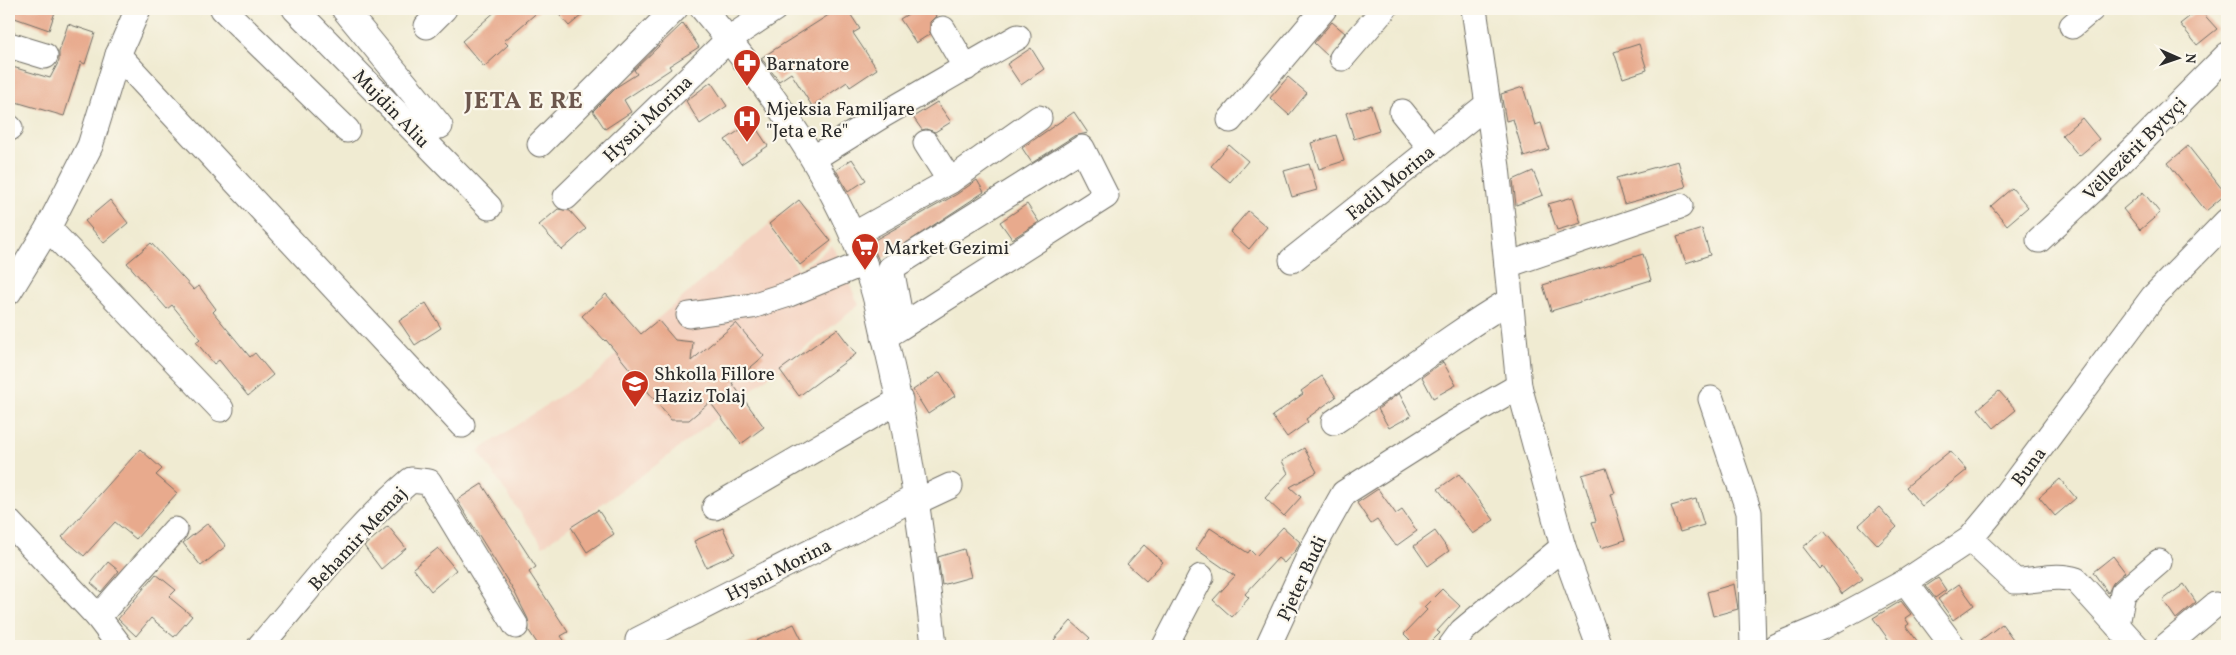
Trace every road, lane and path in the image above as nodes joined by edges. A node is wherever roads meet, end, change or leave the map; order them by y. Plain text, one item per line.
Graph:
1 (138, 9) edge
2 (223, 9) edge
3 (295, 9) edge
4 (344, 9) edge
5 (675, 9) edge
6 (703, 9) edge
7 (774, 9) edge
8 (1324, 9) edge
9 (1384, 9) edge
10 (1474, 9) edge
11 (2092, 9) edge
12 (2072, 26) dead end
13 (943, 29) dead end
14 (1018, 37) dead end
15 (729, 39) junction
16 (9, 45) edge
17 (118, 55) junction
18 (2227, 55) edge
19 (44, 56) dead end
20 (1342, 58) dead end
21 (966, 68) junction
22 (1488, 104) junction
23 (1402, 112) dead end
24 (1039, 118) dead end
25 (1230, 120) dead end
26 (440, 126) dead end
27 (347, 130) dead end
28 (926, 143) dead end
29 (540, 144) dead end
30 (1431, 148) junction
31 (814, 158) junction
32 (950, 181) junction
33 (566, 197) dead end
34 (1680, 206) dead end
35 (489, 207) dead end
36 (2227, 221) edge
37 (48, 228) junction
38 (852, 235) junction
39 (2039, 240) dead end
40 (1292, 260) dead end
41 (864, 263) junction
42 (1507, 265) junction
43 (9, 292) edge
44 (1510, 301) junction
45 (689, 314) dead end
46 (892, 332) junction
47 (1519, 386) junction
48 (1711, 399) dead end
49 (900, 400) junction
50 (221, 409) dead end
51 (1334, 422) dead end
52 (462, 426) dead end
53 (950, 486) dead end
54 (917, 498) junction
55 (715, 507) dead end
56 (9, 522) edge
57 (175, 530) dead end
58 (1970, 539) junction
59 (1563, 547) junction
60 (2159, 562) dead end
61 (1201, 577) dead end
62 (1905, 582) junction
63 (2215, 605) dead end
64 (98, 616) junction
65 (2117, 625) junction
66 (516, 626) dead end
67 (638, 640) dead end
68 (120, 646) edge
69 (260, 646) edge
70 (934, 646) edge
71 (1165, 646) edge
72 (1268, 646) edge
73 (1451, 646) edge
74 (1599, 646) edge
75 (1753, 646) edge
76 (1776, 646) edge
77 (1953, 646) edge
78 (2136, 646) edge
79 (2166, 646) edge

1 - 17 street
2 - 27 street
3 - 35 street, Mujdin Aliu
4 - 26 street
5 - 29 street
6 - 15 street
7 - 15 street, Hysni Morina
8 - 25 street
9 - 20 street
10 - 22 street
11 - 12 street
13 - 21 street
14 - 21 street
15 - 31 street
15 - 33 street, Hysni Morina
16 - 19 street
17 - 37 street
17 - 52 street
18 - 39 street, Vëllezërit Bytyçi
21 - 31 street
22 - 30 street, Fadil Morina
22 - 42 street
23 - 30 street
24 - 32 street
28 - 32 street
30 - 40 street, Fadil Morina
31 - 38 street
32 - 38 street
34 - 42 street
36 - 58 street, Buna
37 - 43 street
37 - 50 street
38 - 41 street
41 - 45 street
41 - 46 street
42 - 44 street
44 - 47 street
44 - 51 street
46 - 46 street
46 - 49 street
47 - 59 street
47 - 72 street, Pjeter Budi
48 - 75 street
49 - 54 street
49 - 55 street
53 - 54 street, Hysni Morina
54 - 67 street, Hysni Morina
54 - 70 street
56 - 64 street
57 - 64 street
58 - 62 street, Buna
58 - 65 street
59 - 73 street
59 - 74 street
60 - 65 street
61 - 71 street
62 - 76 street, Buna
62 - 77 street
63 - 79 street
64 - 68 street
65 - 78 street
66 - 69 street, Behamir Memaj

